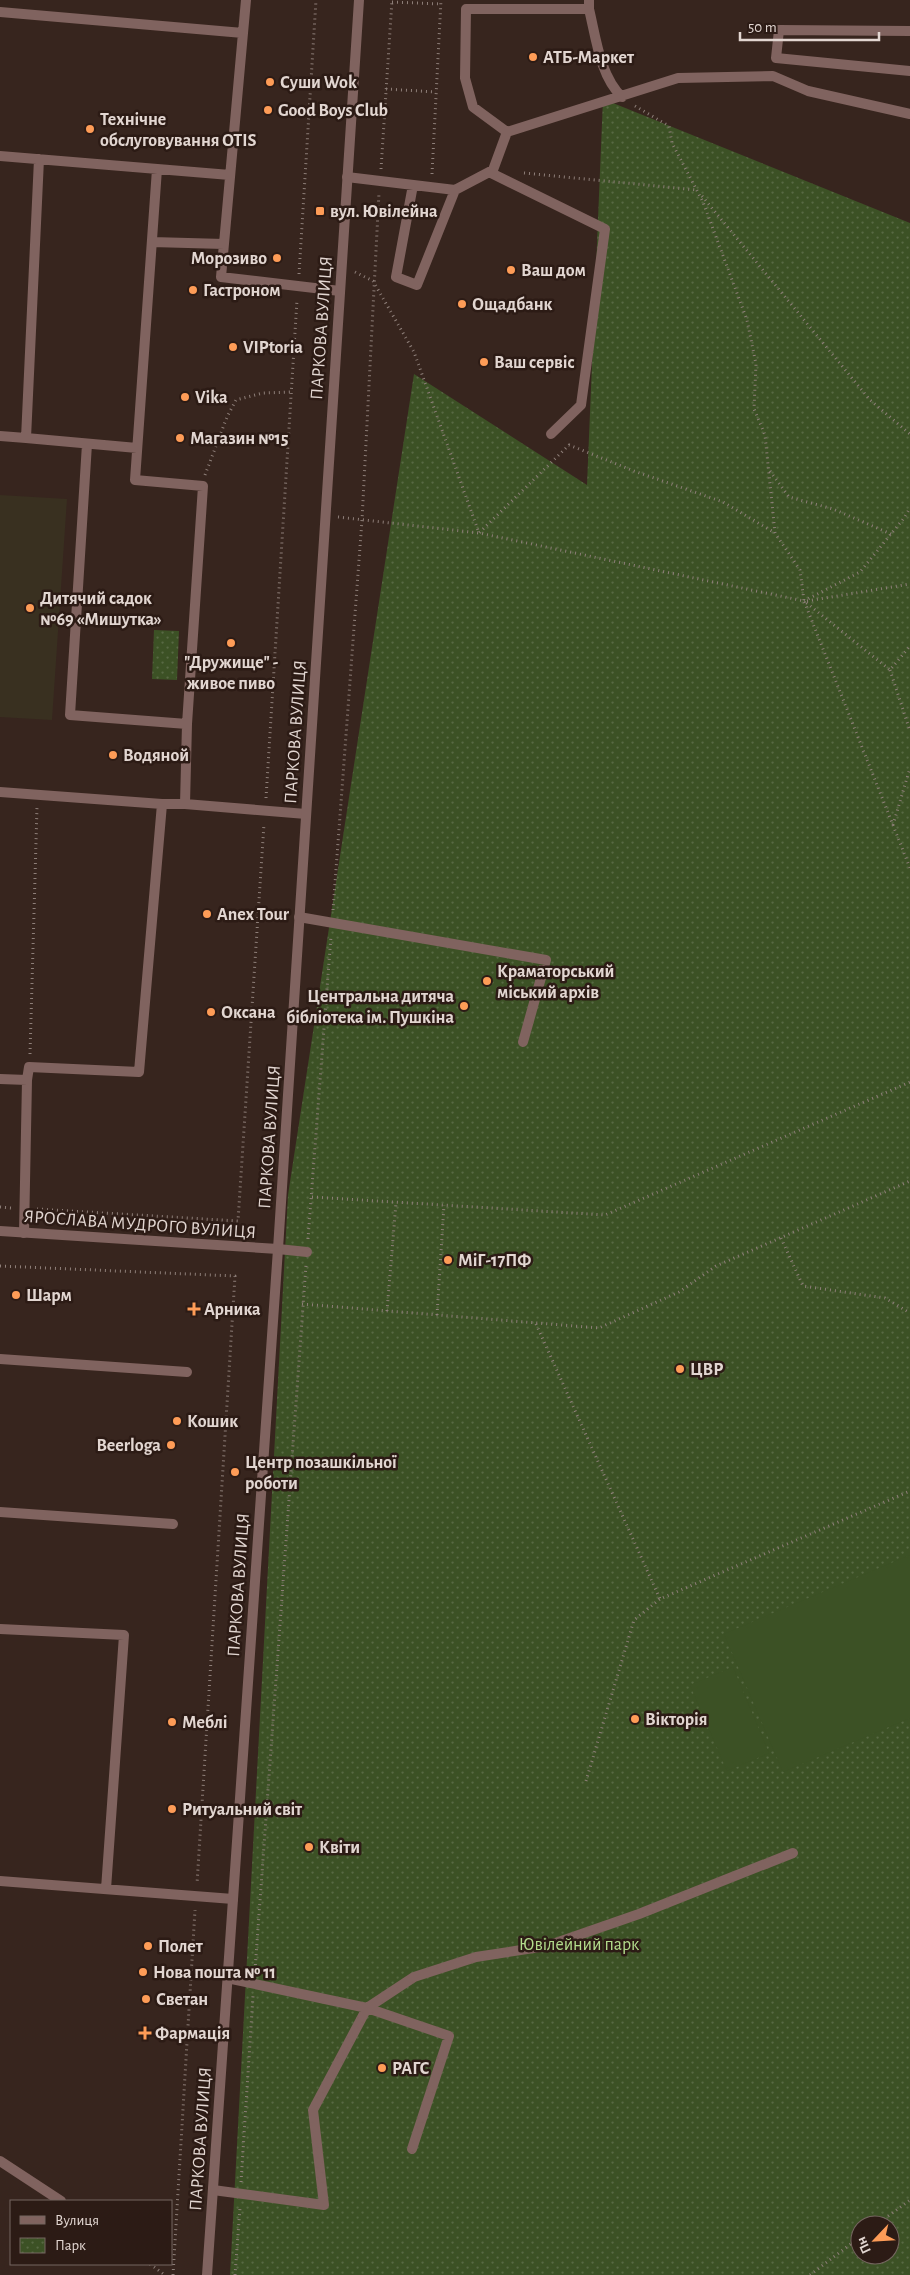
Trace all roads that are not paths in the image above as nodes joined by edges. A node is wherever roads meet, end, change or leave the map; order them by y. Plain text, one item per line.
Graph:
1 (246, 0) edge
2 (358, 0) edge
3 (589, 5) edge
4 (0, 12) edge
5 (910, 31) edge
6 (243, 33) junction
7 (776, 58) junction
8 (910, 71) edge
9 (773, 76) junction
10 (622, 98) junction
11 (910, 114) edge
12 (507, 132) junction
13 (0, 156) edge
14 (39, 159) junction
15 (157, 169) junction
16 (489, 172) junction
17 (230, 175) junction
18 (347, 177) junction
19 (413, 185) junction
20 (455, 190) junction
21 (152, 242) junction
22 (224, 244) junction
23 (340, 291) junction
24 (551, 434) dead end
25 (0, 436) edge
26 (26, 438) junction
27 (87, 444) junction
28 (137, 448) junction
29 (187, 724) junction
30 (0, 792) edge
31 (162, 804) junction
32 (185, 804) junction
33 (306, 814) junction
34 (299, 917) junction
35 (523, 1042) dead end
36 (0, 1079) edge
37 (27, 1080) junction
38 (0, 1231) edge
39 (24, 1233) junction
40 (278, 1249) junction
41 (307, 1252) dead end
42 (0, 1358) edge
43 (187, 1372) dead end
44 (0, 1512) edge
45 (173, 1524) dead end
46 (0, 1629) edge
47 (793, 1853) dead end
48 (0, 1881) edge
49 (106, 1889) junction
50 (233, 1899) junction
51 (227, 1978) junction
52 (367, 2008) junction
53 (412, 2149) dead end
54 (0, 2160) edge
55 (213, 2190) junction
56 (60, 2200) edge
57 (207, 2275) edge

1 - 6 street
2 - 18 street, ПАРКОВА ВУЛИЦЯ
3 - 10 street
3 - 12 street
4 - 6 street
5 - 7 street
6 - 17 street
7 - 8 street
7 - 9 street
9 - 10 street
9 - 11 street
10 - 12 street
12 - 16 street
13 - 14 street
14 - 15 street
14 - 26 street
15 - 17 street
15 - 21 street
16 - 20 street
16 - 24 street
17 - 22 street
18 - 19 street
18 - 23 street, ПАРКОВА ВУЛИЦЯ
19 - 20 street
19 - 20 street
21 - 22 street
21 - 28 street
22 - 23 street
23 - 33 street, ПАРКОВА ВУЛИЦЯ
25 - 26 street
26 - 27 street
27 - 28 street
27 - 29 street
28 - 29 street
29 - 32 street
30 - 31 street
31 - 32 street
31 - 37 street
32 - 33 street
33 - 34 street, ПАРКОВА ВУЛИЦЯ
34 - 35 street
34 - 40 street, ПАРКОВА ВУЛИЦЯ
36 - 37 street
37 - 39 street
38 - 39 street, ЯРОСЛАВА МУДРОГО ВУЛИЦЯ
39 - 40 street, ЯРОСЛАВА МУДРОГО ВУЛИЦЯ
40 - 41 street, ЯРОСЛАВА МУДРОГО ВУЛИЦЯ
40 - 50 street, ПАРКОВА ВУЛИЦЯ
42 - 43 street
44 - 45 street
46 - 49 street
47 - 52 street
48 - 49 street
49 - 50 street
50 - 51 street, ПАРКОВА ВУЛИЦЯ
51 - 52 street
51 - 55 street, ПАРКОВА ВУЛИЦЯ
52 - 53 street
52 - 55 street
54 - 56 street
55 - 57 street, ПАРКОВА ВУЛИЦЯ

